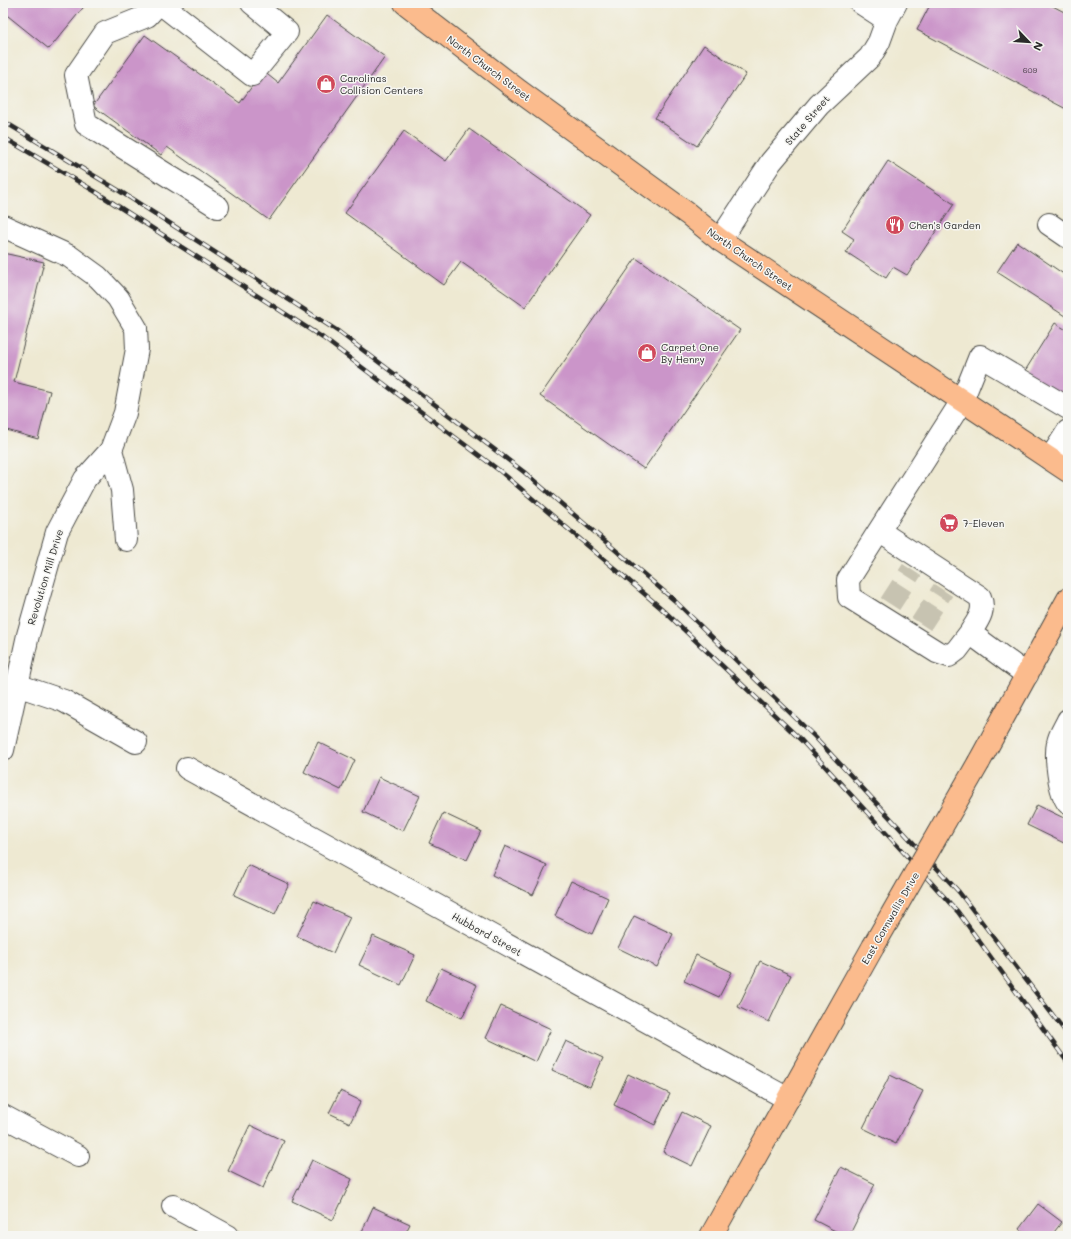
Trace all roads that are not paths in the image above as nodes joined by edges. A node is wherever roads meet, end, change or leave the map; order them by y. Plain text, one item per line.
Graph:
1 (159, 3) edge
2 (252, 3) edge
3 (405, 3) edge
4 (861, 3) edge
5 (892, 11) edge
6 (218, 207) dead end
7 (1049, 224) dead end
8 (3, 226) edge
9 (1068, 237) edge
10 (720, 240) junction
11 (962, 400) junction
12 (1068, 408) edge
13 (1068, 431) edge
14 (111, 450) junction
15 (1059, 465) edge
16 (879, 531) junction
17 (126, 540) dead end
18 (1068, 602) edge
19 (970, 633) junction
20 (1027, 675) junction
21 (17, 685) junction
22 (1068, 720) edge
23 (136, 742) dead end
24 (3, 750) edge
25 (187, 768) dead end
26 (1068, 803) edge
27 (788, 1099) junction
28 (3, 1116) edge
29 (78, 1156) dead end
30 (173, 1206) dead end
31 (228, 1236) edge
32 (711, 1236) edge

1 - 2 street
1 - 6 street
3 - 10 main road, North Church Street
4 - 5 street
5 - 10 street, State Street
7 - 9 street
8 - 14 street, Revolution Mill Drive
10 - 11 main road, North Church Street
11 - 12 street
11 - 15 main road, North Church Street
11 - 16 street
13 - 15 street
14 - 17 street
14 - 21 street, Revolution Mill Drive
16 - 19 street
16 - 19 street
18 - 20 main road, East Cornwallis Drive
19 - 20 street
20 - 27 main road, East Cornwallis Drive, bridge
21 - 23 street
21 - 24 street, Revolution Mill Drive
22 - 26 street
25 - 27 street, Hubbard Street
27 - 32 main road, East Cornwallis Drive
28 - 29 street
30 - 31 street

